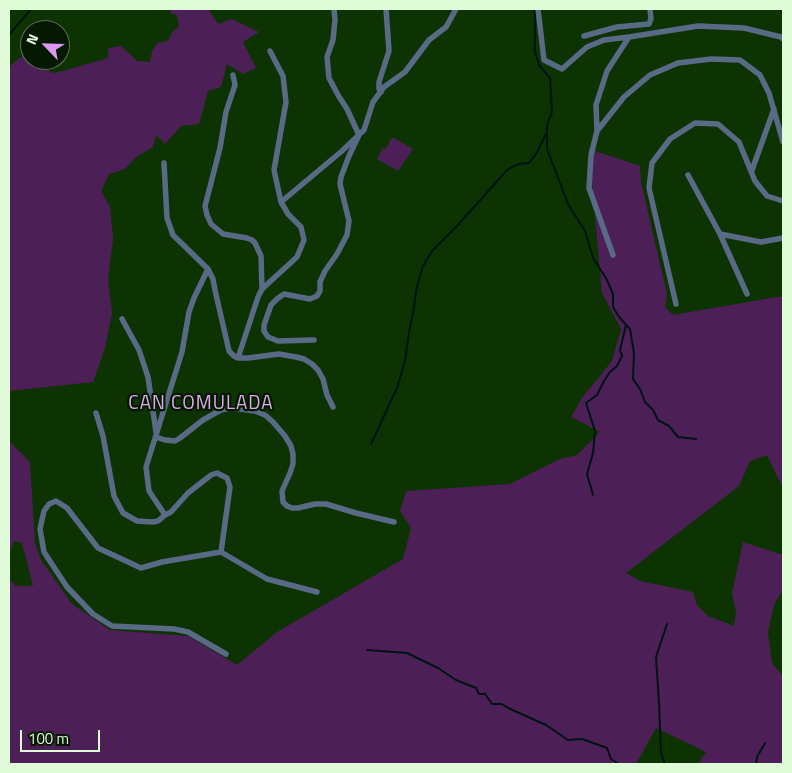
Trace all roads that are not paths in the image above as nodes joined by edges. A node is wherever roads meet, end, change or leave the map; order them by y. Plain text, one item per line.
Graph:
1 (334, 9) edge
2 (386, 9) edge
3 (456, 9) edge
4 (538, 9) edge
5 (650, 9) edge
6 (584, 36) dead end
7 (629, 37) junction
8 (783, 39) edge
9 (270, 51) dead end
10 (233, 75) dead end
11 (381, 92) junction
12 (774, 109) junction
13 (597, 131) junction
14 (359, 135) junction
15 (783, 142) edge
16 (164, 163) dead end
17 (752, 170) junction
18 (688, 176) dead end
19 (783, 201) edge
20 (280, 202) junction
21 (720, 234) junction
22 (783, 238) edge
23 (613, 255) dead end
24 (208, 269) junction
25 (262, 289) junction
26 (747, 294) dead end
27 (676, 304) dead end
28 (122, 319) dead end
29 (314, 340) dead end
30 (238, 358) junction
31 (333, 407) dead end
32 (96, 413) dead end
33 (156, 437) junction
34 (165, 515) junction
35 (394, 522) dead end
36 (221, 552) junction
37 (317, 592) dead end
38 (226, 654) dead end

1 - 14 street
2 - 11 street
3 - 11 street
4 - 7 street
5 - 6 street
7 - 8 street
7 - 13 street
9 - 20 street
10 - 25 street
11 - 14 street
12 - 13 street
12 - 15 street
12 - 17 street
13 - 23 street
14 - 20 street
14 - 29 street
16 - 24 street
17 - 19 street
17 - 27 street
18 - 21 street
20 - 25 street
21 - 22 street
21 - 26 street
24 - 30 street
24 - 33 street
25 - 30 street
28 - 33 street
30 - 31 street
32 - 34 street
33 - 34 street
33 - 35 street
34 - 36 street
36 - 37 street
36 - 38 street

